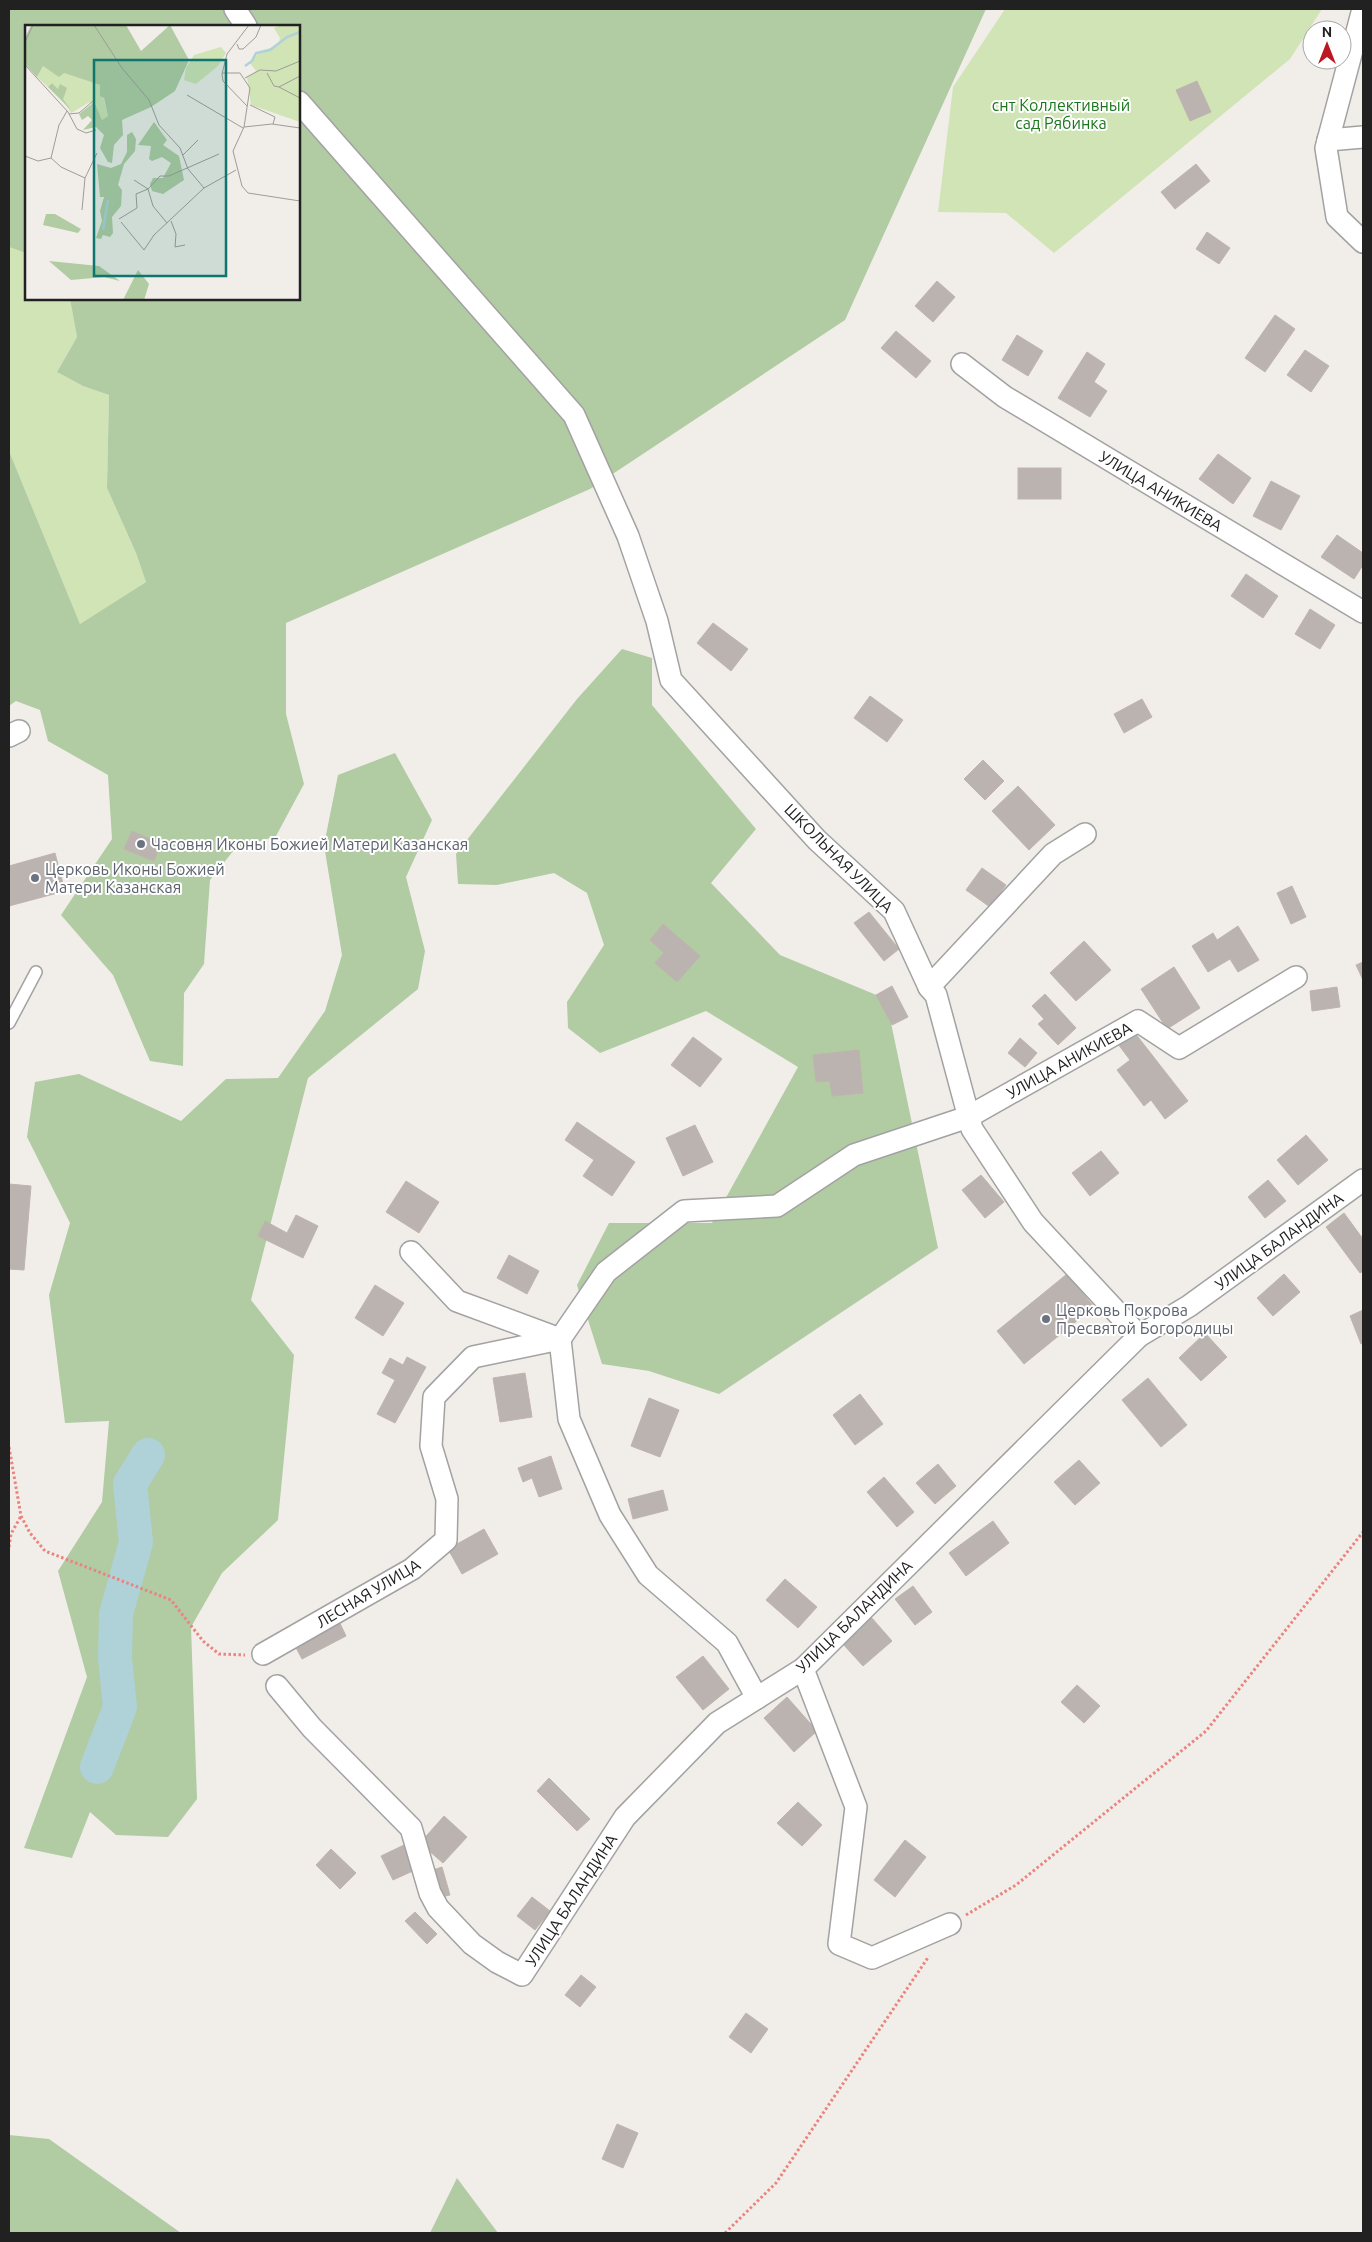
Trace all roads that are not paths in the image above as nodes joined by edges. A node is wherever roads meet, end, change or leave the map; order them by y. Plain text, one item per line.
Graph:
1 (234, 9) edge
2 (1363, 9) edge
3 (245, 25) edge
4 (300, 103) edge
5 (1363, 136) edge
6 (1328, 140) junction
7 (1363, 242) edge
8 (962, 364) dead end
9 (1363, 612) edge
10 (1085, 834) dead end
11 (36, 972) dead end
12 (1296, 977) dead end
13 (929, 987) junction
14 (9, 1023) edge
15 (968, 1117) junction
16 (1363, 1180) edge
17 (411, 1252) dead end
18 (1139, 1336) junction
19 (560, 1339) junction
20 (263, 1654) road end
21 (803, 1669) junction
22 (277, 1686) dead end
23 (757, 1698) junction
24 (950, 1924) road end

1 - 3 street
2 - 6 street
4 - 13 street, ШКОЛЬНАЯ УЛИЦА
5 - 6 street
6 - 7 street
8 - 9 street, УЛИЦА АНИКИЕВА
10 - 13 street
11 - 14 lane
12 - 15 street, УЛИЦА АНИКИЕВА
13 - 15 street, ШКОЛЬНАЯ УЛИЦА
15 - 18 street, ШКОЛЬНАЯ УЛИЦА
15 - 19 street
16 - 18 street, УЛИЦА БАЛАНДИНА
17 - 19 street
18 - 21 street, УЛИЦА БАЛАНДИНА
19 - 20 street, ЛЕСНАЯ УЛИЦА
19 - 23 street
21 - 23 street, УЛИЦА БАЛАНДИНА
21 - 24 street
22 - 23 street, УЛИЦА БАЛАНДИНА

